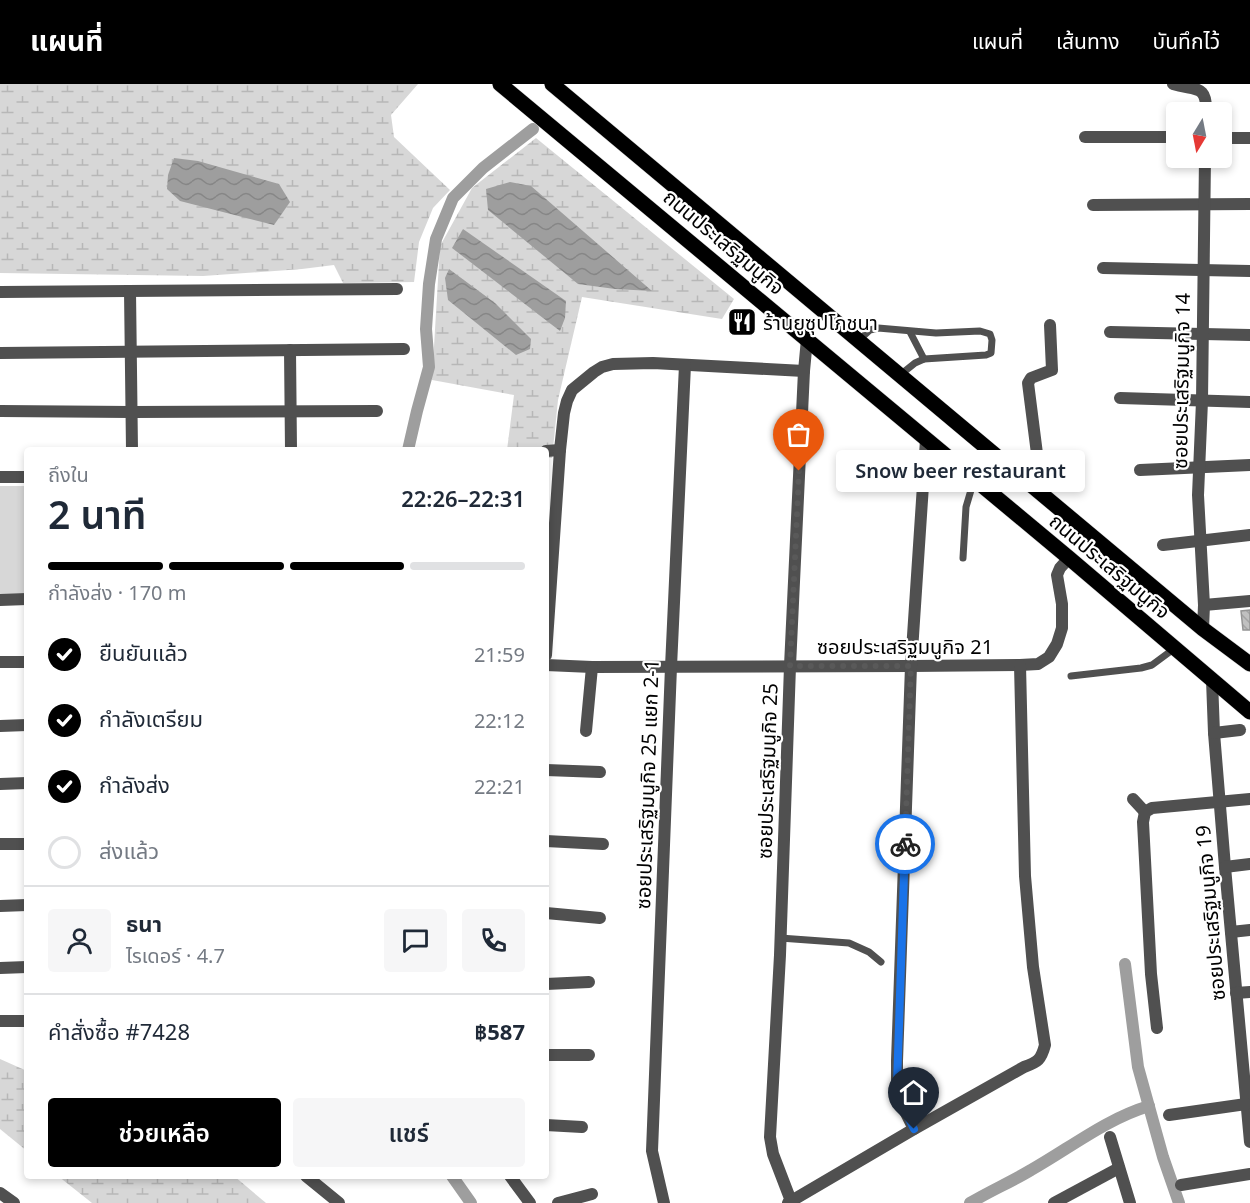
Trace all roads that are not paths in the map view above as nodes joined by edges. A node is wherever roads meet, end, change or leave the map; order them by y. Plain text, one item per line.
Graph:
1 (500, 84) edge
2 (552, 84) edge
3 (1173, 84) edge
4 (1206, 102) edge
5 (1085, 137) dead end
6 (1166, 138) edge
7 (1232, 138) edge
8 (1250, 138) edge
9 (1205, 168) edge
10 (1250, 204) edge
11 (1094, 205) dead end
12 (1204, 205) junction
13 (1104, 268) dead end
14 (1203, 271) junction
15 (1250, 271) edge
16 (397, 290) dead end
17 (130, 291) junction
18 (0, 292) edge
19 (1050, 325) dead end
20 (910, 332) junction
21 (1110, 332) dead end
22 (1202, 335) junction
23 (1250, 335) edge
24 (807, 339) junction
25 (859, 340) junction
26 (404, 349) dead end
27 (290, 350) junction
28 (131, 351) junction
29 (0, 353) edge
30 (924, 359) junction
31 (685, 365) junction
32 (804, 371) junction
33 (900, 375) junction
34 (1120, 398) dead end
35 (1202, 401) junction
36 (1250, 402) edge
37 (0, 411) edge
38 (291, 411) junction
39 (377, 411) dead end
40 (131, 412) junction
41 (926, 440) junction
42 (132, 447) edge
43 (291, 447) edge
44 (560, 450) junction
45 (549, 451) edge
46 (1250, 465) edge
47 (1198, 468) junction
48 (1140, 470) dead end
49 (0, 477) edge
50 (24, 477) edge
51 (974, 480) junction
52 (1041, 494) junction
53 (1250, 535) edge
54 (1200, 540) junction
55 (1163, 544) dead end
56 (963, 558) dead end
57 (1069, 558) junction
58 (24, 599) edge
59 (0, 600) edge
60 (1250, 601) edge
61 (1204, 605) junction
62 (549, 611) edge
63 (1203, 629) junction
64 (1174, 648) junction
65 (0, 662) edge
66 (24, 662) edge
67 (1250, 664) edge
68 (549, 665) edge
69 (592, 666) junction
70 (790, 666) junction
71 (911, 666) junction
72 (1020, 666) junction
73 (671, 667) junction
74 (1071, 676) dead end
75 (1212, 680) junction
76 (1250, 712) edge
77 (24, 725) edge
78 (0, 726) edge
79 (1240, 730) dead end
80 (585, 731) dead end
81 (1214, 733) junction
82 (549, 770) edge
83 (600, 772) dead end
84 (24, 783) edge
85 (0, 784) edge
86 (1133, 799) dead end
87 (1250, 799) edge
88 (1220, 801) junction
89 (1145, 812) junction
90 (549, 841) edge
91 (0, 844) edge
92 (24, 844) edge
93 (603, 844) dead end
94 (1250, 864) edge
95 (1225, 867) junction
96 (24, 905) edge
97 (0, 906) edge
98 (549, 913) edge
99 (600, 918) dead end
100 (1250, 930) edge
101 (1231, 932) junction
102 (780, 938) junction
103 (881, 962) dead end
104 (0, 968) edge
105 (24, 968) edge
106 (589, 982) dead end
107 (549, 984) edge
108 (1250, 992) edge
109 (1236, 993) junction
110 (0, 1021) edge
111 (24, 1021) edge
112 (1157, 1028) dead end
113 (549, 1055) edge
114 (589, 1055) dead end
115 (1246, 1061) edge
116 (1246, 1104) junction
117 (1169, 1115) dead end
118 (549, 1125) edge
119 (582, 1127) dead end
120 (914, 1129) junction
121 (1110, 1137) dead end
122 (1250, 1138) edge
123 (1119, 1168) junction
124 (1250, 1174) edge
125 (310, 1179) edge
126 (512, 1179) edge
127 (1181, 1185) dead end
128 (0, 1193) edge
129 (592, 1194) dead end
130 (789, 1202) edge
131 (14, 1203) edge
132 (339, 1203) edge
133 (530, 1203) edge
134 (558, 1203) edge
135 (664, 1203) edge
136 (1054, 1203) edge
137 (1130, 1203) edge

1 - 24 main road, ถนนประเสริฐมนูกิจ
2 - 25 main road, ถนนประเสริฐมนูกิจ
3 - 4 street
5 - 6 street
7 - 8 street
9 - 12 street, ซอยประเสริฐมนูกิจ 14
10 - 12 street
11 - 12 street
12 - 14 street, ซอยประเสริฐมนูกิจ 14
13 - 14 street
14 - 15 street
14 - 22 street, ซอยประเสริฐมนูกิจ 14
16 - 17 street
17 - 18 street
17 - 28 street
19 - 52 street
20 - 25 lane
20 - 30 lane
20 - 30 lane
21 - 22 street
22 - 23 street
22 - 35 street, ซอยประเสริฐมนูกิจ 14
24 - 32 street, ซอยประเสริฐมนูกิจ 25
24 - 41 main road, ถนนประเสริฐมนูกิจ
25 - 33 main road, ถนนประเสริฐมนูกิจ
26 - 27 street
27 - 28 street
27 - 38 street
28 - 29 street
28 - 40 street
30 - 33 lane
31 - 32 street
31 - 44 street
31 - 73 street, ซอยประเสริฐมนูกิจ 25 แยก 2-1
32 - 70 street, ซอยประเสริฐมนูกิจ 25
33 - 52 main road, ถนนประเสริฐมนูกิจ
34 - 35 street
35 - 36 street
35 - 47 street, ซอยประเสริฐมนูกิจ 14
37 - 40 street
38 - 39 street
38 - 40 street
38 - 43 street
40 - 42 street
41 - 51 main road, ถนนประเสริฐมนูกิจ
41 - 71 street
44 - 45 street
44 - 62 street
46 - 47 street
47 - 48 street
47 - 54 street, ซอยประเสริฐมนูกิจ 14
49 - 50 street
51 - 56 lane
51 - 57 main road, ถนนประเสริฐมนูกิจ
52 - 63 main road, ถนนประเสริฐมนูกิจ
53 - 54 street
54 - 55 street
54 - 61 street, ซอยประเสริฐมนูกิจ 14
57 - 64 main road, ถนนประเสริฐมนูกิจ
57 - 72 street, ซอยประเสริฐมนูกิจ 21
58 - 59 street
60 - 61 street
61 - 63 street, ซอยประเสริฐมนูกิจ 14
63 - 67 main road, ถนนประเสริฐมนูกิจ
64 - 74 lane
64 - 75 main road, ถนนประเสริฐมนูกิจ
65 - 66 street
68 - 69 street, ซอยประเสริฐมนูกิจ 21
69 - 73 street, ซอยประเสริฐมนูกิจ 21
69 - 80 street
70 - 71 street, ซอยประเสริฐมนูกิจ 21
70 - 73 street, ซอยประเสริฐมนูกิจ 21
70 - 102 street, ซอยประเสริฐมนูกิจ 25
71 - 72 street, ซอยประเสริฐมนูกิจ 21
71 - 120 street
72 - 120 street
73 - 135 street, ซอยประเสริฐมนูกิจ 25 แยก 2-1
75 - 76 main road, ถนนประเสริฐมนูกิจ
75 - 81 street, ซอยประเสริฐมนูกิจ 19
77 - 78 street
79 - 81 street
81 - 88 street, ซอยประเสริฐมนูกิจ 19
82 - 83 street
84 - 85 street
86 - 89 street
87 - 88 street
88 - 89 street
88 - 95 street, ซอยประเสริฐมนูกิจ 19
89 - 112 street
90 - 93 street
91 - 92 street
94 - 95 street
95 - 101 street, ซอยประเสริฐมนูกิจ 19
96 - 97 street
98 - 99 street
100 - 101 street
101 - 109 street, ซอยประเสริฐมนูกิจ 19
102 - 103 lane
102 - 130 street, ซอยประเสริฐมนูกิจ 25
104 - 105 street
106 - 107 street
108 - 109 street
109 - 115 street, ซอยประเสริฐมนูกิจ 19
110 - 111 street
113 - 114 street
115 - 116 street, ซอยประเสริฐมนูกิจ 19
116 - 117 street
116 - 122 street, ซอยประเสริฐมนูกิจ 19
118 - 119 street
120 - 130 street
121 - 123 street
123 - 136 street
123 - 137 street
124 - 127 street
125 - 132 street
126 - 133 street
128 - 131 street
129 - 134 street

